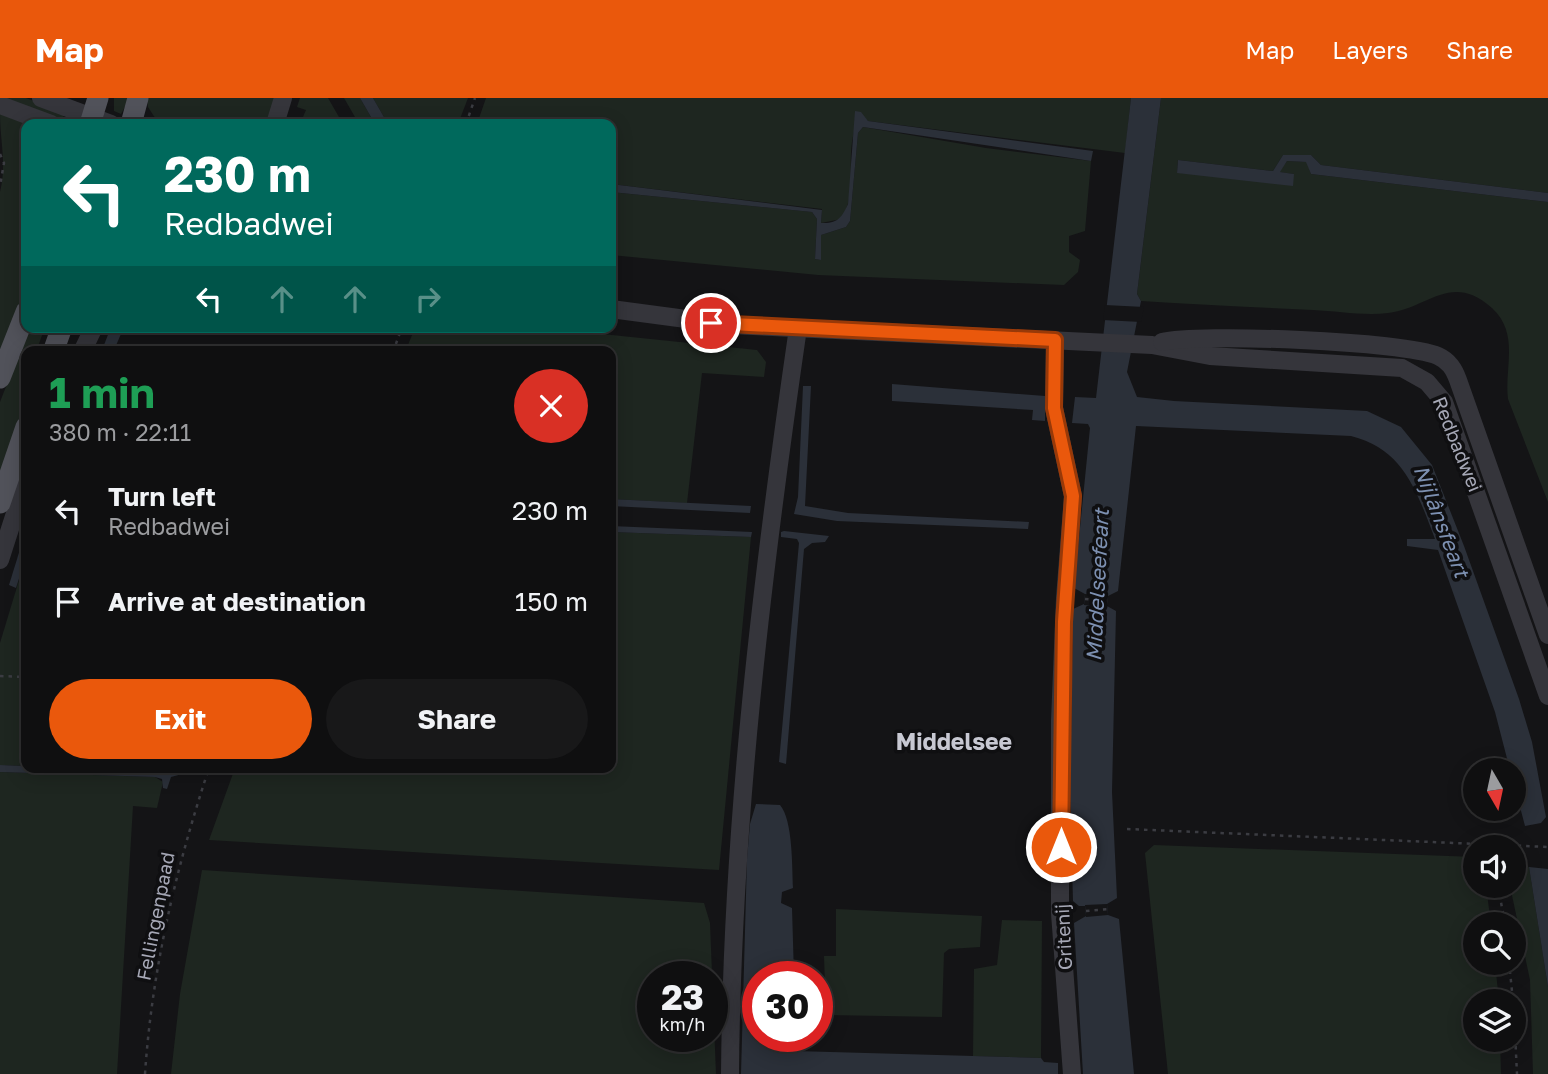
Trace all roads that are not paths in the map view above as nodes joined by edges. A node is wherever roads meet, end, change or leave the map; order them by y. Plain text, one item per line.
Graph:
1 (41, 98) edge
2 (138, 98) edge
3 (284, 98) edge
4 (0, 105) edge
5 (98, 116) edge
6 (38, 119) edge
7 (132, 119) edge
8 (277, 119) edge
9 (616, 310) edge
10 (21, 325) edge
11 (798, 328) junction
12 (1055, 340) junction
13 (1152, 345) junction
14 (0, 378) edge
15 (21, 442) edge
16 (21, 495) edge
17 (0, 503) edge
18 (0, 560) edge
19 (1548, 635) edge
20 (1548, 696) edge
21 (730, 1074) edge
22 (1072, 1074) edge

1 - 5 street
2 - 7 main road
3 - 8 street
4 - 6 street
9 - 11 street
10 - 14 main road
11 - 12 street
11 - 21 street
12 - 13 street, Redbadwei
12 - 22 street, Gritenij
13 - 19 street, Redbadwei
13 - 20 street, Redbadwei
15 - 17 main road
16 - 18 street

